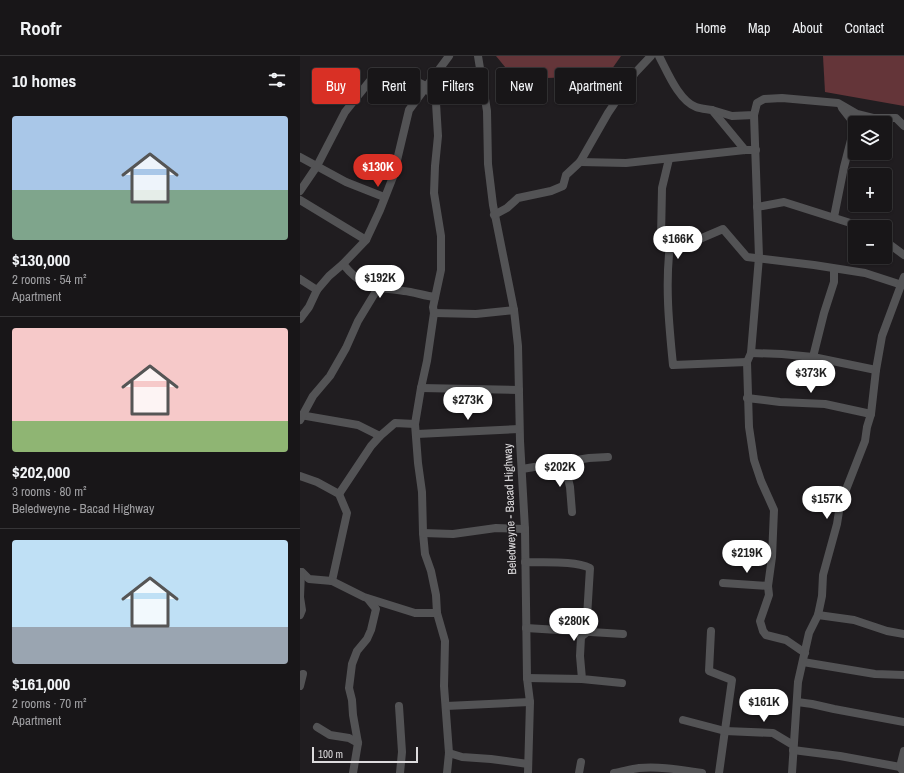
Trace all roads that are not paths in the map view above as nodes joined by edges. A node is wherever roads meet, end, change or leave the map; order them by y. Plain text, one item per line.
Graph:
1 (449, 56) edge
2 (478, 56) edge
3 (651, 56) edge
4 (659, 56) edge
5 (426, 86) junction
6 (838, 103) junction
7 (712, 110) junction
8 (754, 116) junction
9 (904, 126) edge
10 (745, 150) junction
11 (756, 150) junction
12 (300, 156) edge
13 (669, 159) junction
14 (580, 162) junction
15 (317, 166) junction
16 (300, 191) edge
17 (384, 197) junction
18 (300, 200) edge
19 (757, 207) junction
20 (494, 215) junction
21 (834, 217) junction
22 (848, 222) edge
23 (366, 240) junction
24 (670, 245) junction
25 (892, 246) edge
26 (904, 255) edge
27 (759, 257) junction
28 (343, 264) junction
29 (834, 269) junction
30 (300, 279) edge
31 (903, 281) edge
32 (378, 288) junction
33 (317, 290) junction
34 (435, 298) junction
35 (514, 310) junction
36 (434, 313) junction
37 (300, 319) edge
38 (751, 354) junction
39 (813, 357) junction
40 (747, 362) junction
41 (876, 370) junction
42 (421, 388) junction
43 (519, 390) junction
44 (747, 398) junction
45 (870, 414) junction
46 (301, 417) edge
47 (415, 424) junction
48 (519, 429) junction
49 (417, 434) junction
50 (380, 436) junction
51 (608, 457) dead end
52 (564, 461) junction
53 (522, 469) junction
54 (300, 476) edge
55 (339, 494) junction
56 (572, 512) dead end
57 (525, 529) junction
58 (423, 533) junction
59 (525, 562) junction
60 (301, 570) edge
61 (332, 581) junction
62 (723, 582) dead end
63 (768, 586) junction
64 (368, 599) junction
65 (437, 612) junction
66 (818, 614) junction
67 (300, 615) edge
68 (526, 628) junction
69 (711, 631) dead end
70 (586, 633) junction
71 (623, 634) dead end
72 (904, 634) edge
73 (805, 653) junction
74 (803, 662) junction
75 (302, 674) dead end
76 (904, 675) edge
77 (527, 678) junction
78 (582, 679) junction
79 (622, 683) dead end
80 (300, 686) edge
81 (530, 702) junction
82 (797, 702) junction
83 (399, 706) dead end
84 (446, 706) junction
85 (683, 720) dead end
86 (904, 722) edge
87 (317, 727) dead end
88 (725, 731) junction
89 (358, 743) junction
90 (793, 747) junction
91 (904, 751) edge
92 (449, 753) junction
93 (581, 762) dead end
94 (528, 764) junction
95 (902, 770) edge
96 (353, 773) edge
97 (400, 773) edge
98 (447, 773) edge
99 (528, 773) edge
100 (579, 773) edge
101 (614, 773) edge
102 (702, 773) edge
103 (719, 773) edge
104 (792, 773) edge

1 - 5 street
2 - 20 street, Beledweyne - Bacad Highway
3 - 14 street
4 - 7 street
5 - 15 street
5 - 17 street
5 - 34 street
6 - 8 street
6 - 9 street
6 - 21 street
7 - 8 street
7 - 10 street
8 - 11 street
10 - 11 street
10 - 13 street
11 - 19 street
12 - 15 street
13 - 14 street
13 - 24 street
14 - 20 street
15 - 16 street
15 - 17 street
17 - 23 street
18 - 23 street
19 - 21 street
19 - 27 street
20 - 35 street, Beledweyne - Bacad Highway
21 - 22 street
23 - 28 street
24 - 27 street
24 - 40 street
25 - 26 street
27 - 29 street
27 - 38 street
28 - 32 street
28 - 33 street
29 - 31 street
29 - 39 street
30 - 33 street
31 - 41 street
32 - 34 street
32 - 46 street
33 - 37 street
34 - 36 street
35 - 36 street
35 - 43 street, Beledweyne - Bacad Highway
36 - 42 street
38 - 39 street
38 - 40 street
39 - 41 street
40 - 44 street
41 - 45 street
42 - 43 street
42 - 47 street
43 - 48 street, Beledweyne - Bacad Highway
44 - 45 street
44 - 63 street
45 - 66 street
46 - 50 street
47 - 49 street
47 - 50 street
48 - 49 street
48 - 53 street, Beledweyne - Bacad Highway
49 - 58 street
50 - 55 street
51 - 52 street
52 - 53 street
52 - 56 street
53 - 57 street, Beledweyne - Bacad Highway
54 - 55 street
55 - 61 street
57 - 58 street
57 - 59 street, Beledweyne - Bacad Highway
58 - 65 street
59 - 68 street, Beledweyne - Bacad Highway
59 - 70 street
60 - 61 street
60 - 67 street
61 - 64 street
62 - 63 street
63 - 73 street
64 - 65 street
64 - 89 street
65 - 84 street
66 - 72 street
66 - 73 street
68 - 70 street
68 - 77 street, Beledweyne - Bacad Highway
69 - 88 street
70 - 71 street
70 - 78 street
73 - 74 street
74 - 76 street
74 - 82 street
75 - 80 street
77 - 78 street
77 - 81 street, Beledweyne - Bacad Highway
78 - 79 street
81 - 84 street
81 - 94 street, Beledweyne - Bacad Highway
82 - 86 street
82 - 90 street
83 - 97 street
84 - 92 street
85 - 88 street
87 - 89 street
88 - 90 street
88 - 103 street
89 - 96 street
90 - 95 street
90 - 104 street
91 - 95 street
92 - 94 street
92 - 98 street
93 - 100 street
94 - 99 street, Beledweyne - Bacad Highway
101 - 102 street

